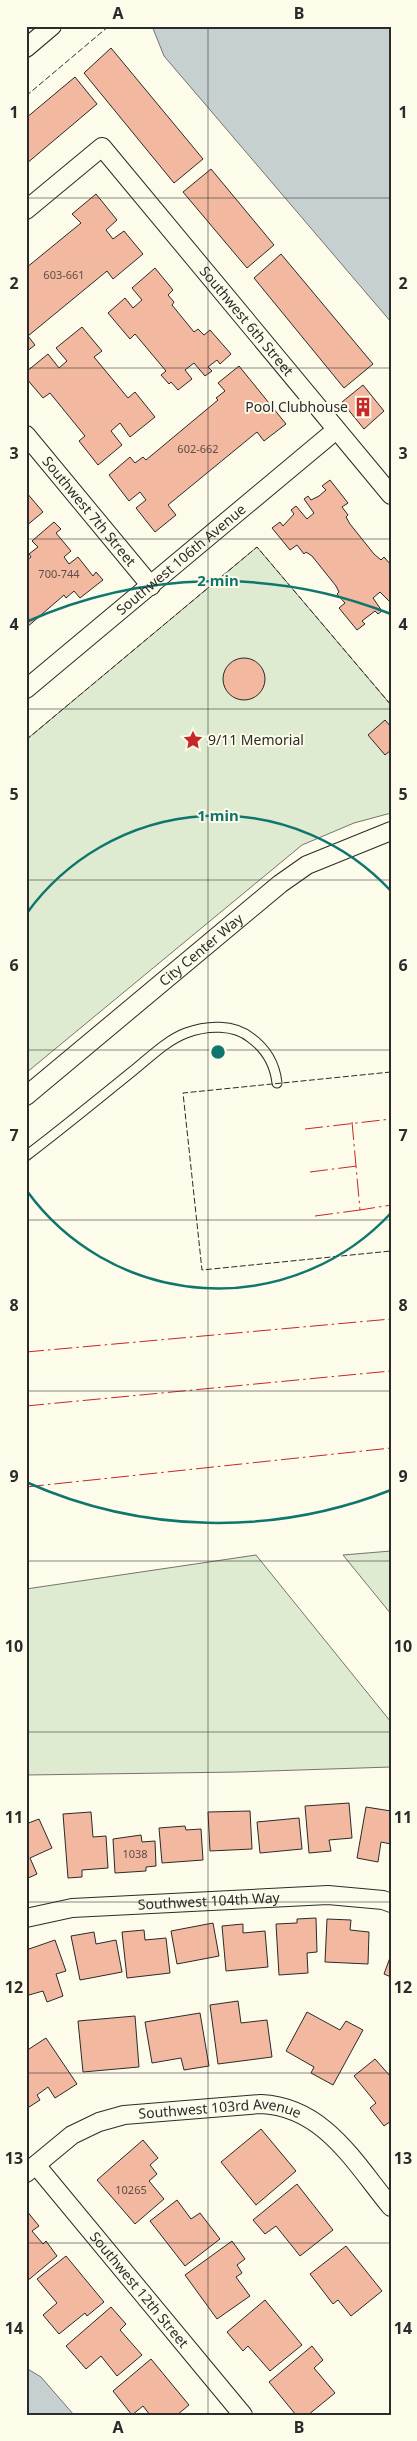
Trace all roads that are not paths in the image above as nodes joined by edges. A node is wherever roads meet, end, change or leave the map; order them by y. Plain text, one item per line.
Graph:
1 (52, 26) edge
2 (26, 48) edge
3 (26, 210) edge
4 (336, 430) junction
5 (26, 435) edge
6 (391, 495) edge
7 (151, 586) junction
8 (26, 689) edge
9 (391, 831) edge
10 (277, 1083) dead end
11 (26, 1096) edge
12 (26, 1156) edge
13 (391, 1903) edge
14 (26, 1918) edge
15 (31, 2169) edge
16 (391, 2206) edge
17 (243, 2415) edge

1 - 2 street
3 - 4 street, Southwest 6th Street
4 - 6 street, Southwest 6th Street
4 - 7 street, Southwest 106th Avenue
5 - 7 street, Southwest 7th Street
7 - 8 street, Southwest 106th Avenue
9 - 11 street, City Center Way
10 - 12 lane
13 - 14 street, Southwest 104th Way
15 - 16 street, Southwest 103rd Avenue
15 - 17 street, Southwest 12th Street

